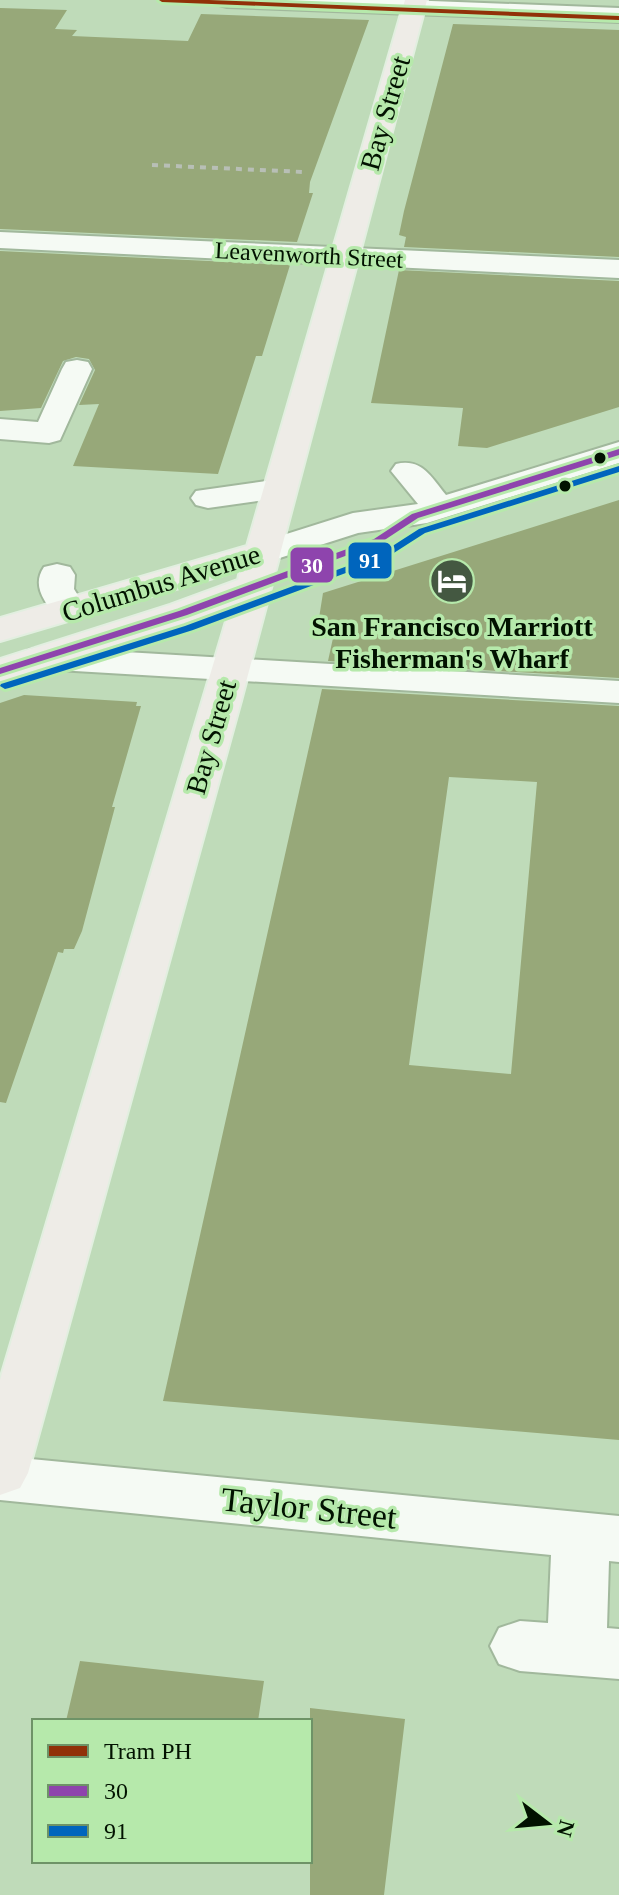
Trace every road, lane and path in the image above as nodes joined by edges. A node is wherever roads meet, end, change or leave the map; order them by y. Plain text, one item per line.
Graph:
1 (227, 0) edge
2 (415, 4) edge
3 (619, 15) edge
4 (0, 240) edge
5 (344, 256) junction
6 (619, 269) edge
7 (77, 369) dead end
8 (0, 429) edge
9 (619, 452) edge
10 (408, 471) dead end
11 (280, 489) junction
12 (208, 498) dead end
13 (427, 512) junction
14 (259, 569) junction
15 (57, 575) dead end
16 (69, 610) junction
17 (0, 630) edge
18 (41, 658) junction
19 (231, 667) junction
20 (0, 671) edge
21 (619, 692) edge
22 (0, 1475) edge
23 (600, 1537) edge
24 (572, 1650) edge

1 - 2 street
2 - 3 street
2 - 5 main road, Bay Street
4 - 5 street, Leavenworth Street
5 - 6 street, Leavenworth Street
5 - 11 main road, Bay Street
7 - 8 street
9 - 13 street, Columbus Avenue
10 - 13 street
11 - 12 street
11 - 14 main road, Bay Street
13 - 14 street, Columbus Avenue
14 - 16 main road, Columbus Avenue
14 - 18 main road, Columbus Avenue
14 - 19 main road, Bay Street
15 - 16 street
16 - 17 main road, Columbus Avenue
18 - 19 street
18 - 20 main road, Columbus Avenue
19 - 21 street
19 - 22 main road, Bay Street
22 - 23 street, Taylor Street
23 - 24 street

